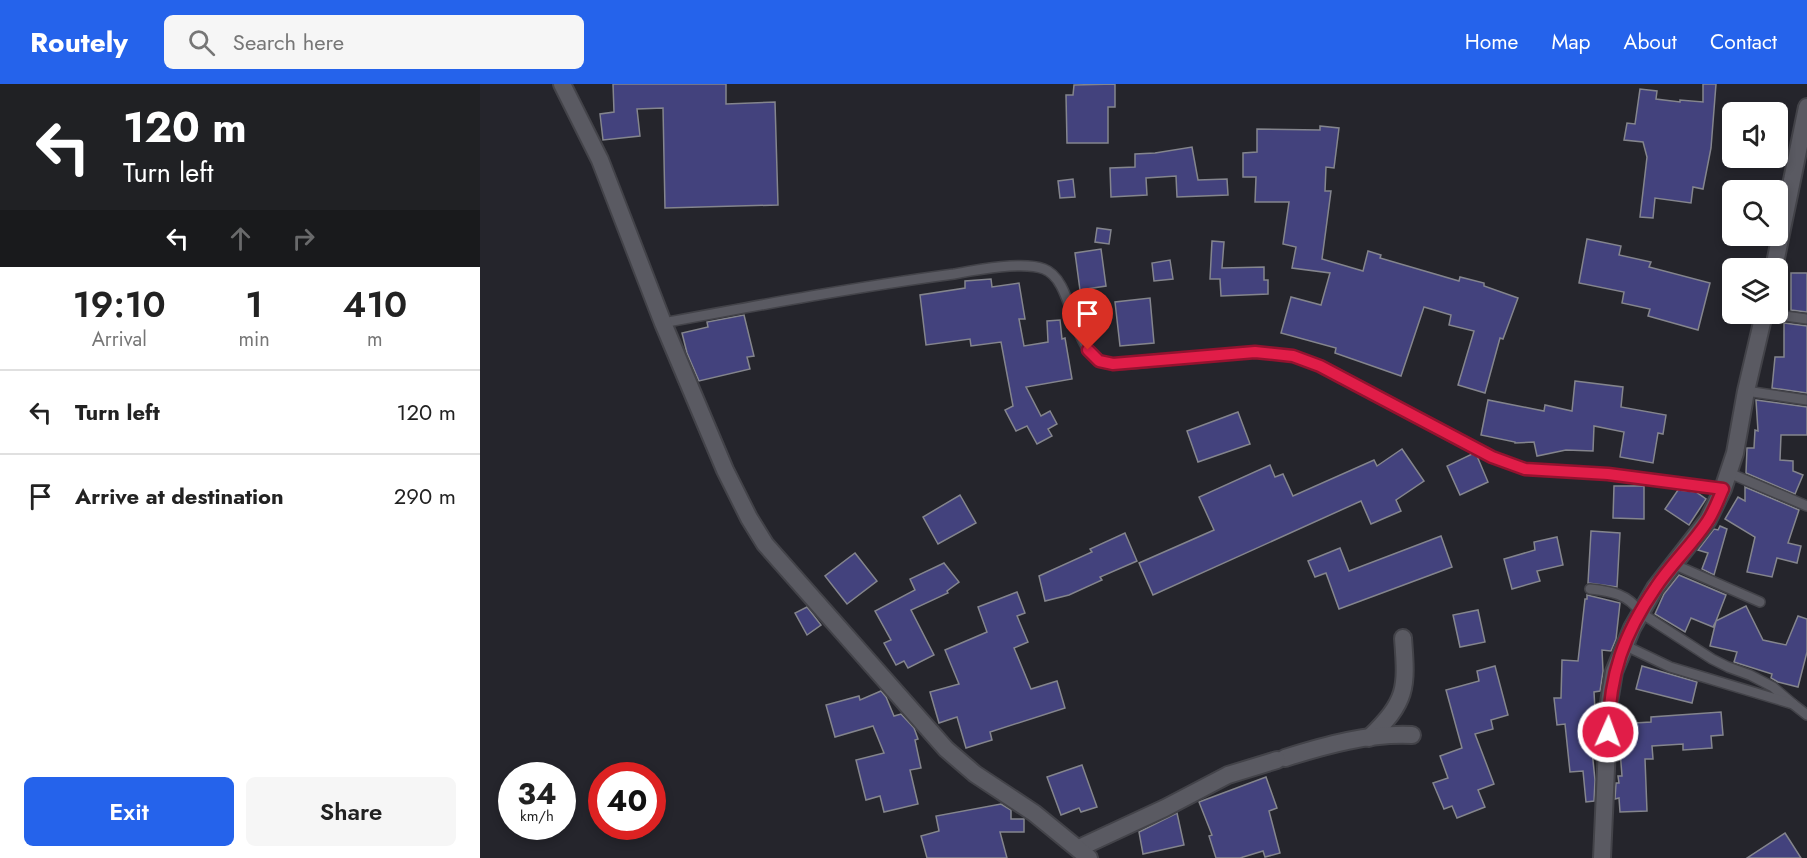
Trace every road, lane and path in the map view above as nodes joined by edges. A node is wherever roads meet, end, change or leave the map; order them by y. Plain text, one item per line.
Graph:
1 (562, 84) edge
2 (1807, 107) edge
3 (1802, 150) edge
4 (1776, 258) edge
5 (1788, 316) edge
6 (1807, 319) edge
7 (663, 323) junction
8 (1762, 324) edge
9 (1746, 391) junction
10 (1807, 400) edge
11 (1729, 472) junction
12 (1723, 489) junction
13 (1807, 506) edge
14 (1672, 564) junction
15 (1590, 589) dead end
16 (1760, 602) dead end
17 (1641, 612) junction
18 (1403, 638) dead end
19 (1624, 645) junction
20 (1793, 704) junction
21 (1807, 715) edge
22 (1412, 735) dead end
23 (1369, 738) junction
24 (1084, 853) edge
25 (1602, 858) edge

1 - 7 street
2 - 3 street
3 - 4 street
5 - 6 lane
7 - 12 lane
7 - 24 street
8 - 9 street
9 - 10 lane
9 - 11 street
11 - 12 street
11 - 13 lane
12 - 14 street
14 - 16 lane
14 - 17 street
15 - 17 lane
17 - 19 street
17 - 20 lane
18 - 23 street
19 - 20 lane
19 - 25 street
20 - 21 lane
22 - 23 street
23 - 24 street

